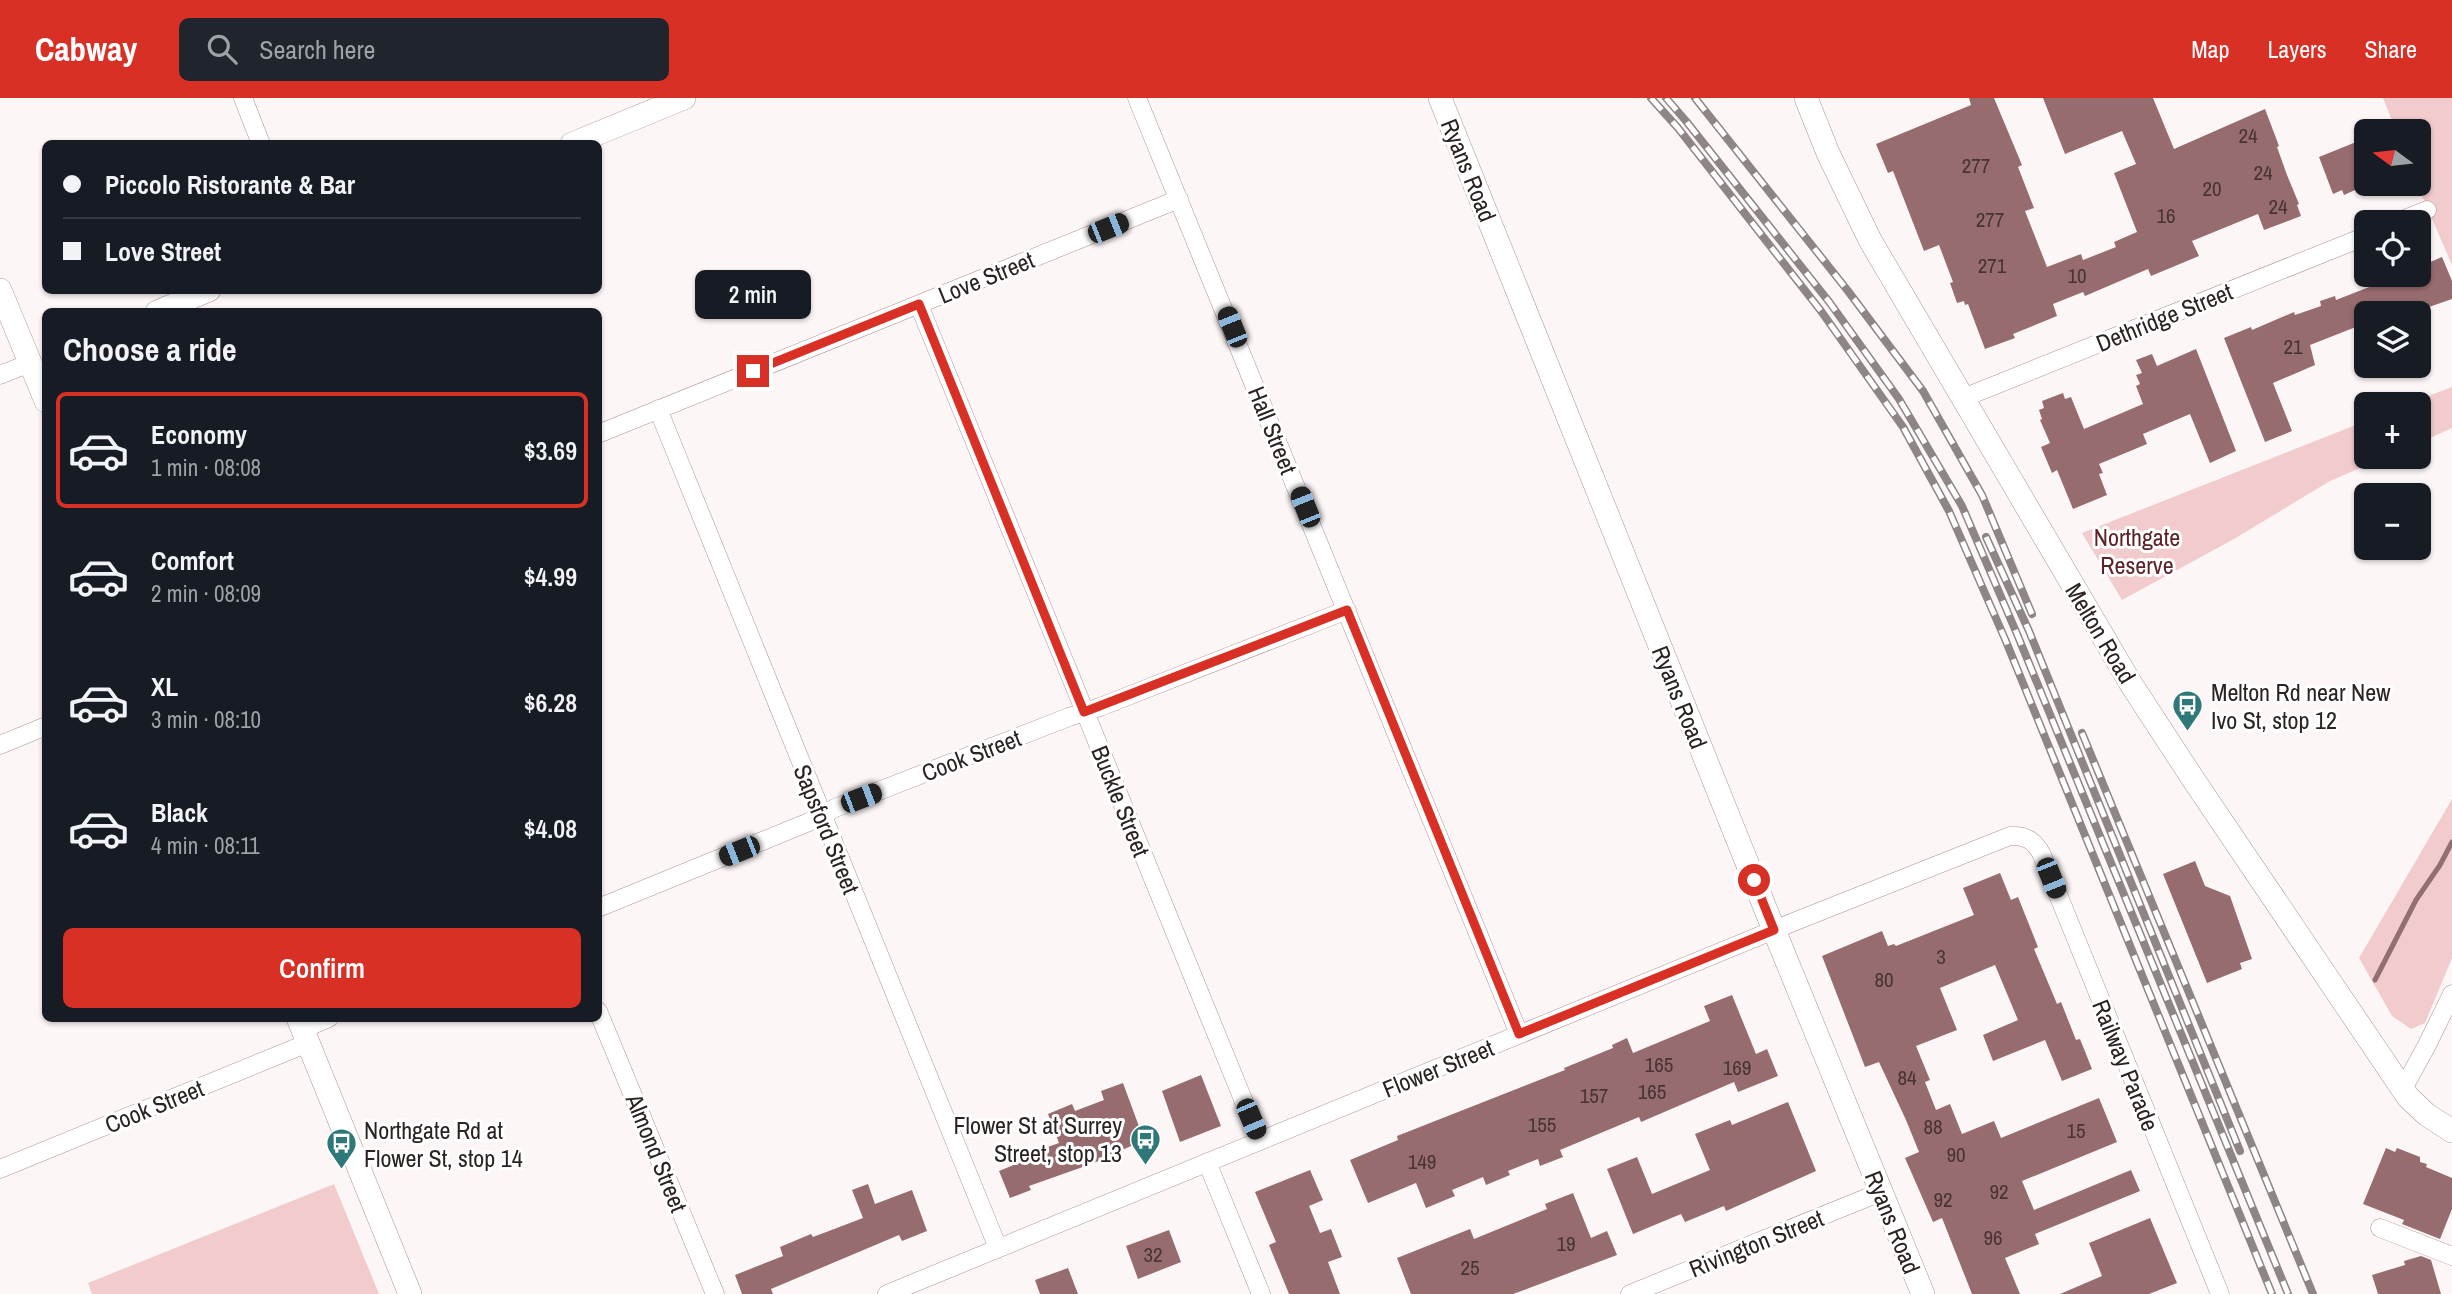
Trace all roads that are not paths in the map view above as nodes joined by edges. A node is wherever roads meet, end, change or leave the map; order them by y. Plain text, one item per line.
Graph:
1 (243, 98) edge
2 (684, 98) edge
3 (1138, 98) edge
4 (1440, 98) edge
5 (1806, 98) edge
6 (259, 140) edge
7 (582, 140) edge
8 (1179, 199) junction
9 (2354, 241) edge
10 (0, 290) edge
11 (200, 294) edge
12 (919, 304) junction
13 (166, 308) edge
14 (38, 360) edge
15 (0, 375) edge
16 (42, 380) edge
17 (1963, 398) junction
18 (658, 409) junction
19 (602, 432) edge
20 (1347, 610) junction
21 (1084, 712) junction
22 (42, 728) edge
23 (0, 745) edge
24 (821, 815) junction
25 (2029, 839) joint
26 (602, 906) edge
27 (1774, 930) junction
28 (2452, 994) edge
29 (320, 1022) edge
30 (602, 1022) edge
31 (303, 1030) edge
32 (1519, 1034) junction
33 (2403, 1088) junction
34 (2452, 1130) edge
35 (1260, 1141) junction
36 (1207, 1162) junction
37 (0, 1169) edge
38 (1881, 1192) junction
39 (2379, 1228) dead end
40 (998, 1248) junction
41 (2452, 1256) edge
42 (892, 1293) edge
43 (410, 1294) edge
44 (715, 1294) edge
45 (1261, 1294) edge
46 (1630, 1294) edge
47 (1923, 1294) edge
48 (2220, 1294) edge

1 - 6 street
2 - 7 street
3 - 8 street, Hall Street
4 - 27 street, Ryans Road
5 - 17 street, Melton Road
8 - 12 street, Love Street
8 - 20 street, Hall Street
9 - 17 street, Dethridge Street
10 - 14 street
11 - 13 street
12 - 18 street, Love Street
12 - 21 street, Buckle Street
14 - 15 street
14 - 16 street
17 - 33 street, Melton Road
18 - 19 street, Love Street
18 - 24 street, Sapsford Street
20 - 21 street, Cook Street
20 - 32 street, Hall Street
21 - 24 street, Cook Street
21 - 35 street, Buckle Street
22 - 23 street
24 - 26 street, Cook Street
24 - 40 street, Sapsford Street
25 - 27 street, Flower Street
25 - 48 street, Railway Parade
27 - 32 street, Flower Street
27 - 38 street, Ryans Road
28 - 33 street
29 - 31 street, Cook Street
30 - 44 street, Almond Street
31 - 37 street, Cook Street
31 - 43 street
32 - 35 street, Flower Street
33 - 34 street, Melton Road
35 - 36 street, Flower Street
36 - 40 street, Flower Street
36 - 45 street
38 - 46 street, Rivington Street
38 - 47 street, Ryans Road
39 - 41 street
40 - 42 street, Flower Street

